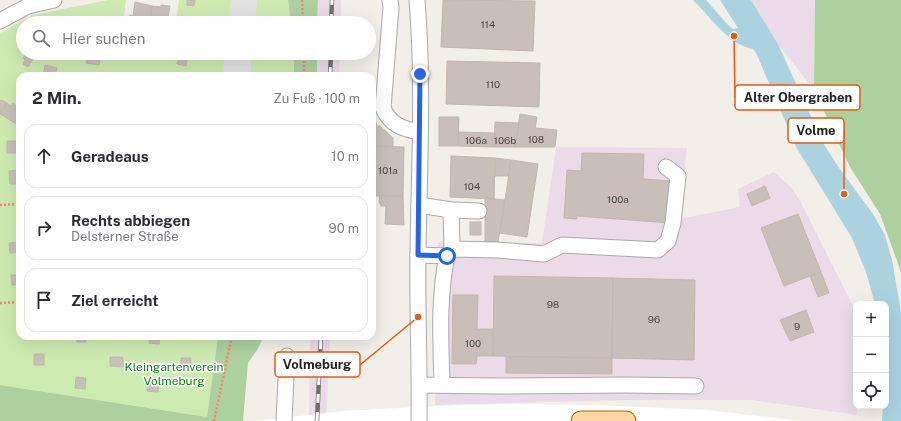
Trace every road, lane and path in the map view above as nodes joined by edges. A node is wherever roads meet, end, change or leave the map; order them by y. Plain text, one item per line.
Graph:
1 (54, 0) edge
2 (302, 0) edge
3 (390, 0) edge
4 (417, 0) edge
5 (303, 16) edge
6 (0, 21) edge
7 (304, 60) edge
8 (304, 72) edge
9 (420, 132) junction
10 (666, 166) dead end
11 (16, 204) edge
12 (0, 205) edge
13 (419, 205) junction
14 (451, 210) junction
15 (479, 211) dead end
16 (449, 253) junction
17 (418, 255) junction
18 (16, 302) edge
19 (0, 304) edge
20 (231, 340) edge
21 (288, 356) dead end
22 (420, 385) junction
23 (442, 385) junction
24 (696, 386) dead end
25 (214, 421) edge
26 (284, 421) edge
27 (419, 421) edge
28 (581, 421) edge
29 (626, 421) edge

1 - 6 street
2 - 5 path
3 - 9 street
4 - 9 street
7 - 8 path
9 - 13 street
10 - 16 street
11 - 12 path
13 - 14 street
13 - 17 street
14 - 15 street
14 - 16 street
16 - 17 street
16 - 23 street
17 - 22 street
18 - 19 path
20 - 25 path
21 - 26 street
22 - 23 street
22 - 27 street
23 - 24 street
28 - 29 main road

